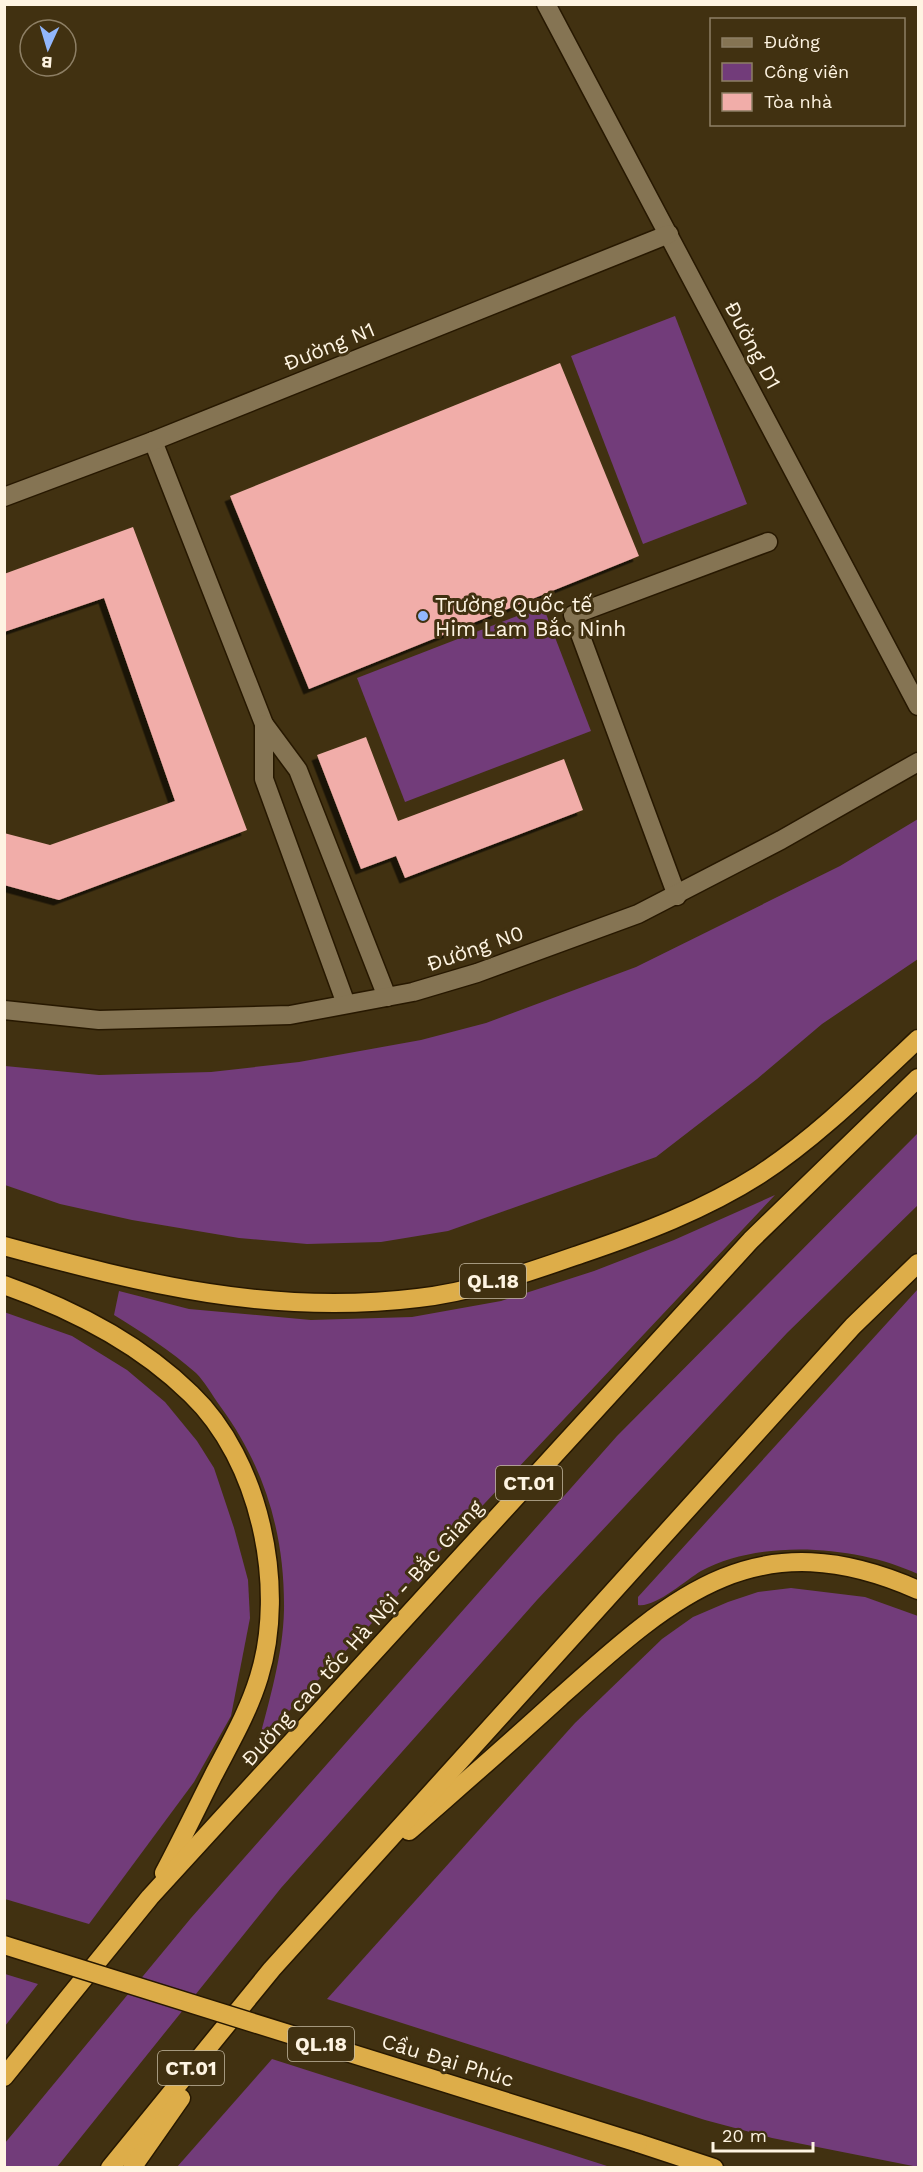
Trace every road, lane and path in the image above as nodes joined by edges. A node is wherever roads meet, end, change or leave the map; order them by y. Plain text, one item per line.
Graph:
1 (546, 4) edge
2 (669, 234) junction
3 (153, 441) junction
4 (4, 497) edge
5 (768, 542) dead end
6 (918, 706) edge
7 (264, 724) junction
8 (918, 762) edge
9 (677, 896) junction
10 (387, 997) junction
11 (346, 1004) junction
12 (4, 1010) edge
13 (918, 1039) edge
14 (918, 1078) edge
15 (4, 1246) edge
16 (918, 1263) edge
17 (4, 1285) edge
18 (918, 1590) edge
19 (343, 1890) junction
20 (150, 1898) junction
21 (4, 1945) edge
22 (272, 1969) junction
23 (54, 2014) junction
24 (4, 2062) edge
25 (4, 2077) edge
26 (110, 2168) edge
27 (132, 2168) edge
28 (714, 2168) edge

1 - 2 street, Đường D1
2 - 3 street, Đường N1
2 - 6 street, Đường D1
3 - 4 street, Đường N1
3 - 7 street
5 - 9 street
7 - 10 street
7 - 11 street
8 - 9 street, Đường N0
9 - 10 street, Đường N0
10 - 11 street, Đường N0
11 - 12 street, Đường N0
13 - 15 highway, QL.18
14 - 20 highway, Đường cao tốc Hà Nội - Bắc Giang / CT.01
16 - 19 highway, CT.01
17 - 20 highway
18 - 19 highway
19 - 22 highway, CT.01
20 - 23 highway, Đường cao tốc Hà Nội - Bắc Giang / CT.01
21 - 28 highway, Cầu Đại Phúc / QL.18, bridge
22 - 26 highway, CT.01
22 - 27 highway
23 - 24 highway
23 - 25 highway, Đường cao tốc Hà Nội - Bắc Giang / CT.01

